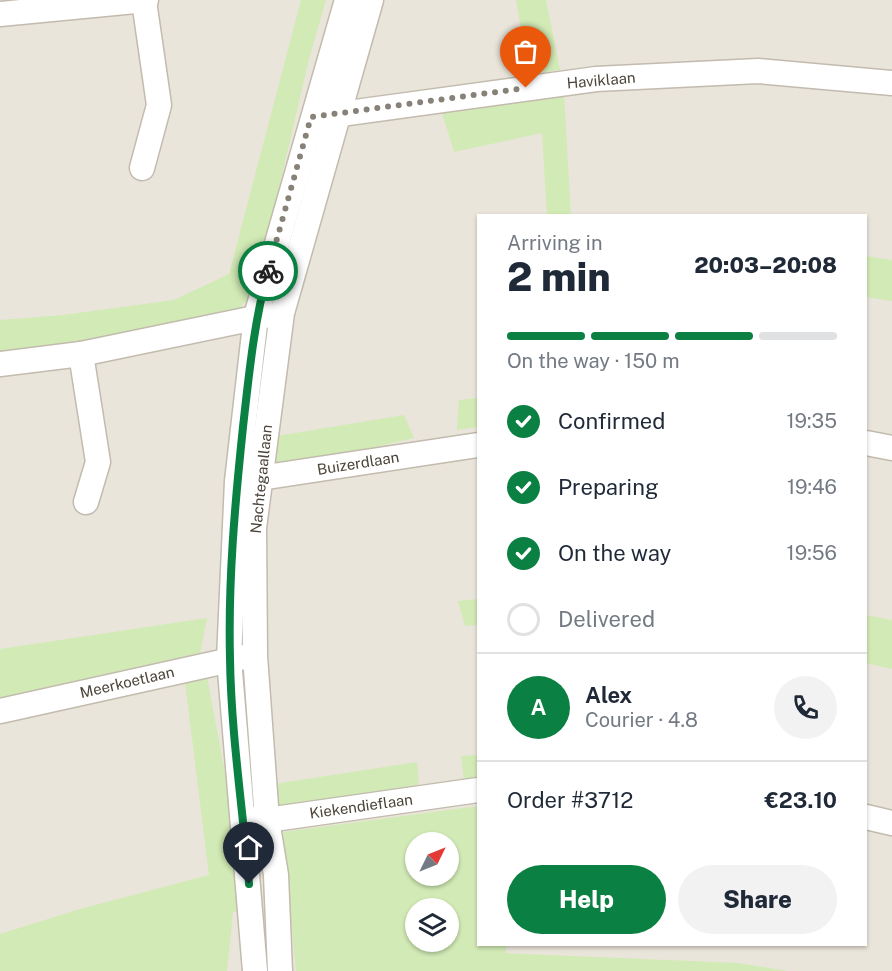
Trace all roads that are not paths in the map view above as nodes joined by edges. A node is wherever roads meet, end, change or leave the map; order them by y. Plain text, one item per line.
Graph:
1 (145, 0) edge
2 (347, 0) edge
3 (371, 0) edge
4 (0, 14) edge
5 (892, 83) edge
6 (339, 114) junction
7 (311, 117) junction
8 (142, 168) dead end
9 (282, 313) junction
10 (256, 316) junction
11 (81, 354) junction
12 (0, 364) edge
13 (867, 443) edge
14 (477, 445) edge
15 (892, 448) edge
16 (249, 479) junction
17 (86, 502) dead end
18 (255, 656) junction
19 (230, 659) junction
20 (0, 711) edge
21 (477, 790) edge
22 (867, 817) edge
23 (256, 819) junction
24 (892, 823) edge
25 (255, 971) edge
26 (280, 971) edge

1 - 4 street
1 - 8 street
2 - 7 street, Nachtegaallaan
3 - 6 street, Nachtegaallaan
5 - 6 street, Haviklaan
6 - 7 street, Haviklaan
6 - 9 street, Nachtegaallaan
7 - 10 street, Nachtegaallaan
9 - 10 street
9 - 16 street, Nachtegaallaan
10 - 11 street
10 - 16 street, Nachtegaallaan
11 - 12 street
11 - 17 street
13 - 15 street
14 - 16 street, Buizerdlaan
16 - 18 street, Nachtegaallaan
16 - 19 street, Nachtegaallaan
18 - 19 street, Meerkoetlaan
18 - 23 street, Nachtegaallaan
19 - 20 street, Meerkoetlaan
19 - 23 street, Nachtegaallaan
21 - 23 street, Kiekendieflaan
22 - 24 street
23 - 25 street, Nachtegaallaan
23 - 26 street, Nachtegaallaan

